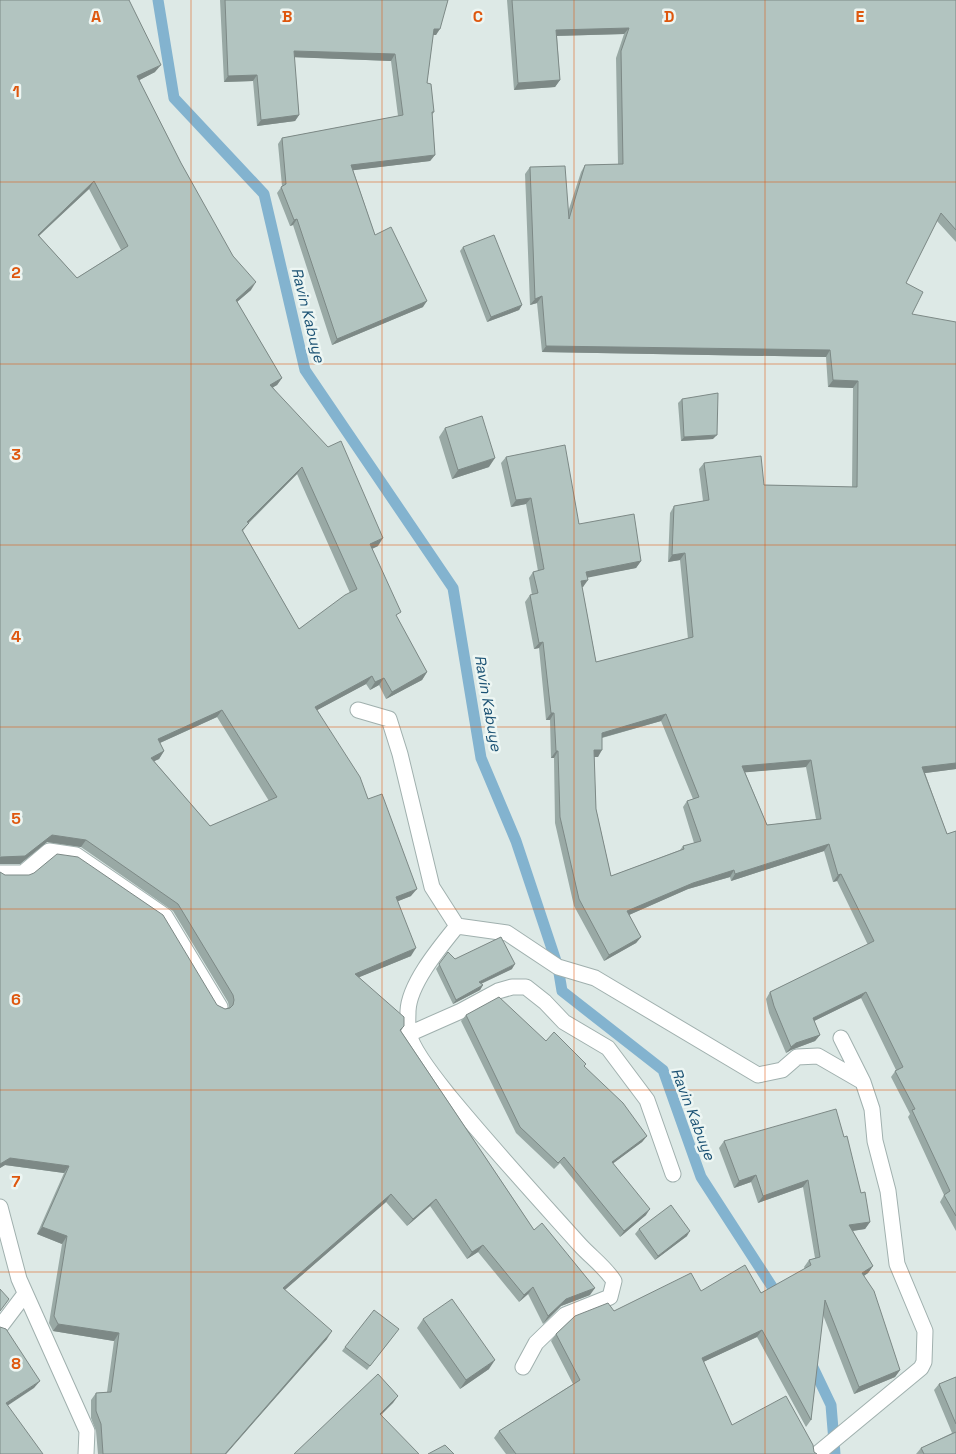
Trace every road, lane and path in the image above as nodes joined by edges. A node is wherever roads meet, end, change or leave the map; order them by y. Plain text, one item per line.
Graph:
1 (358, 710) dead end
2 (0, 873) edge
3 (457, 926) junction
4 (220, 1007) edge
5 (409, 1034) junction
6 (841, 1038) dead end
7 (863, 1082) junction
8 (673, 1174) dead end
9 (0, 1207) edge
10 (25, 1294) junction
11 (0, 1327) edge
12 (523, 1367) dead end
13 (86, 1454) edge
14 (817, 1454) edge

1 - 3 street
2 - 4 street
3 - 5 street
3 - 7 street
5 - 8 street
5 - 12 street
6 - 7 street
7 - 14 street
9 - 10 street
10 - 11 street
10 - 13 street

